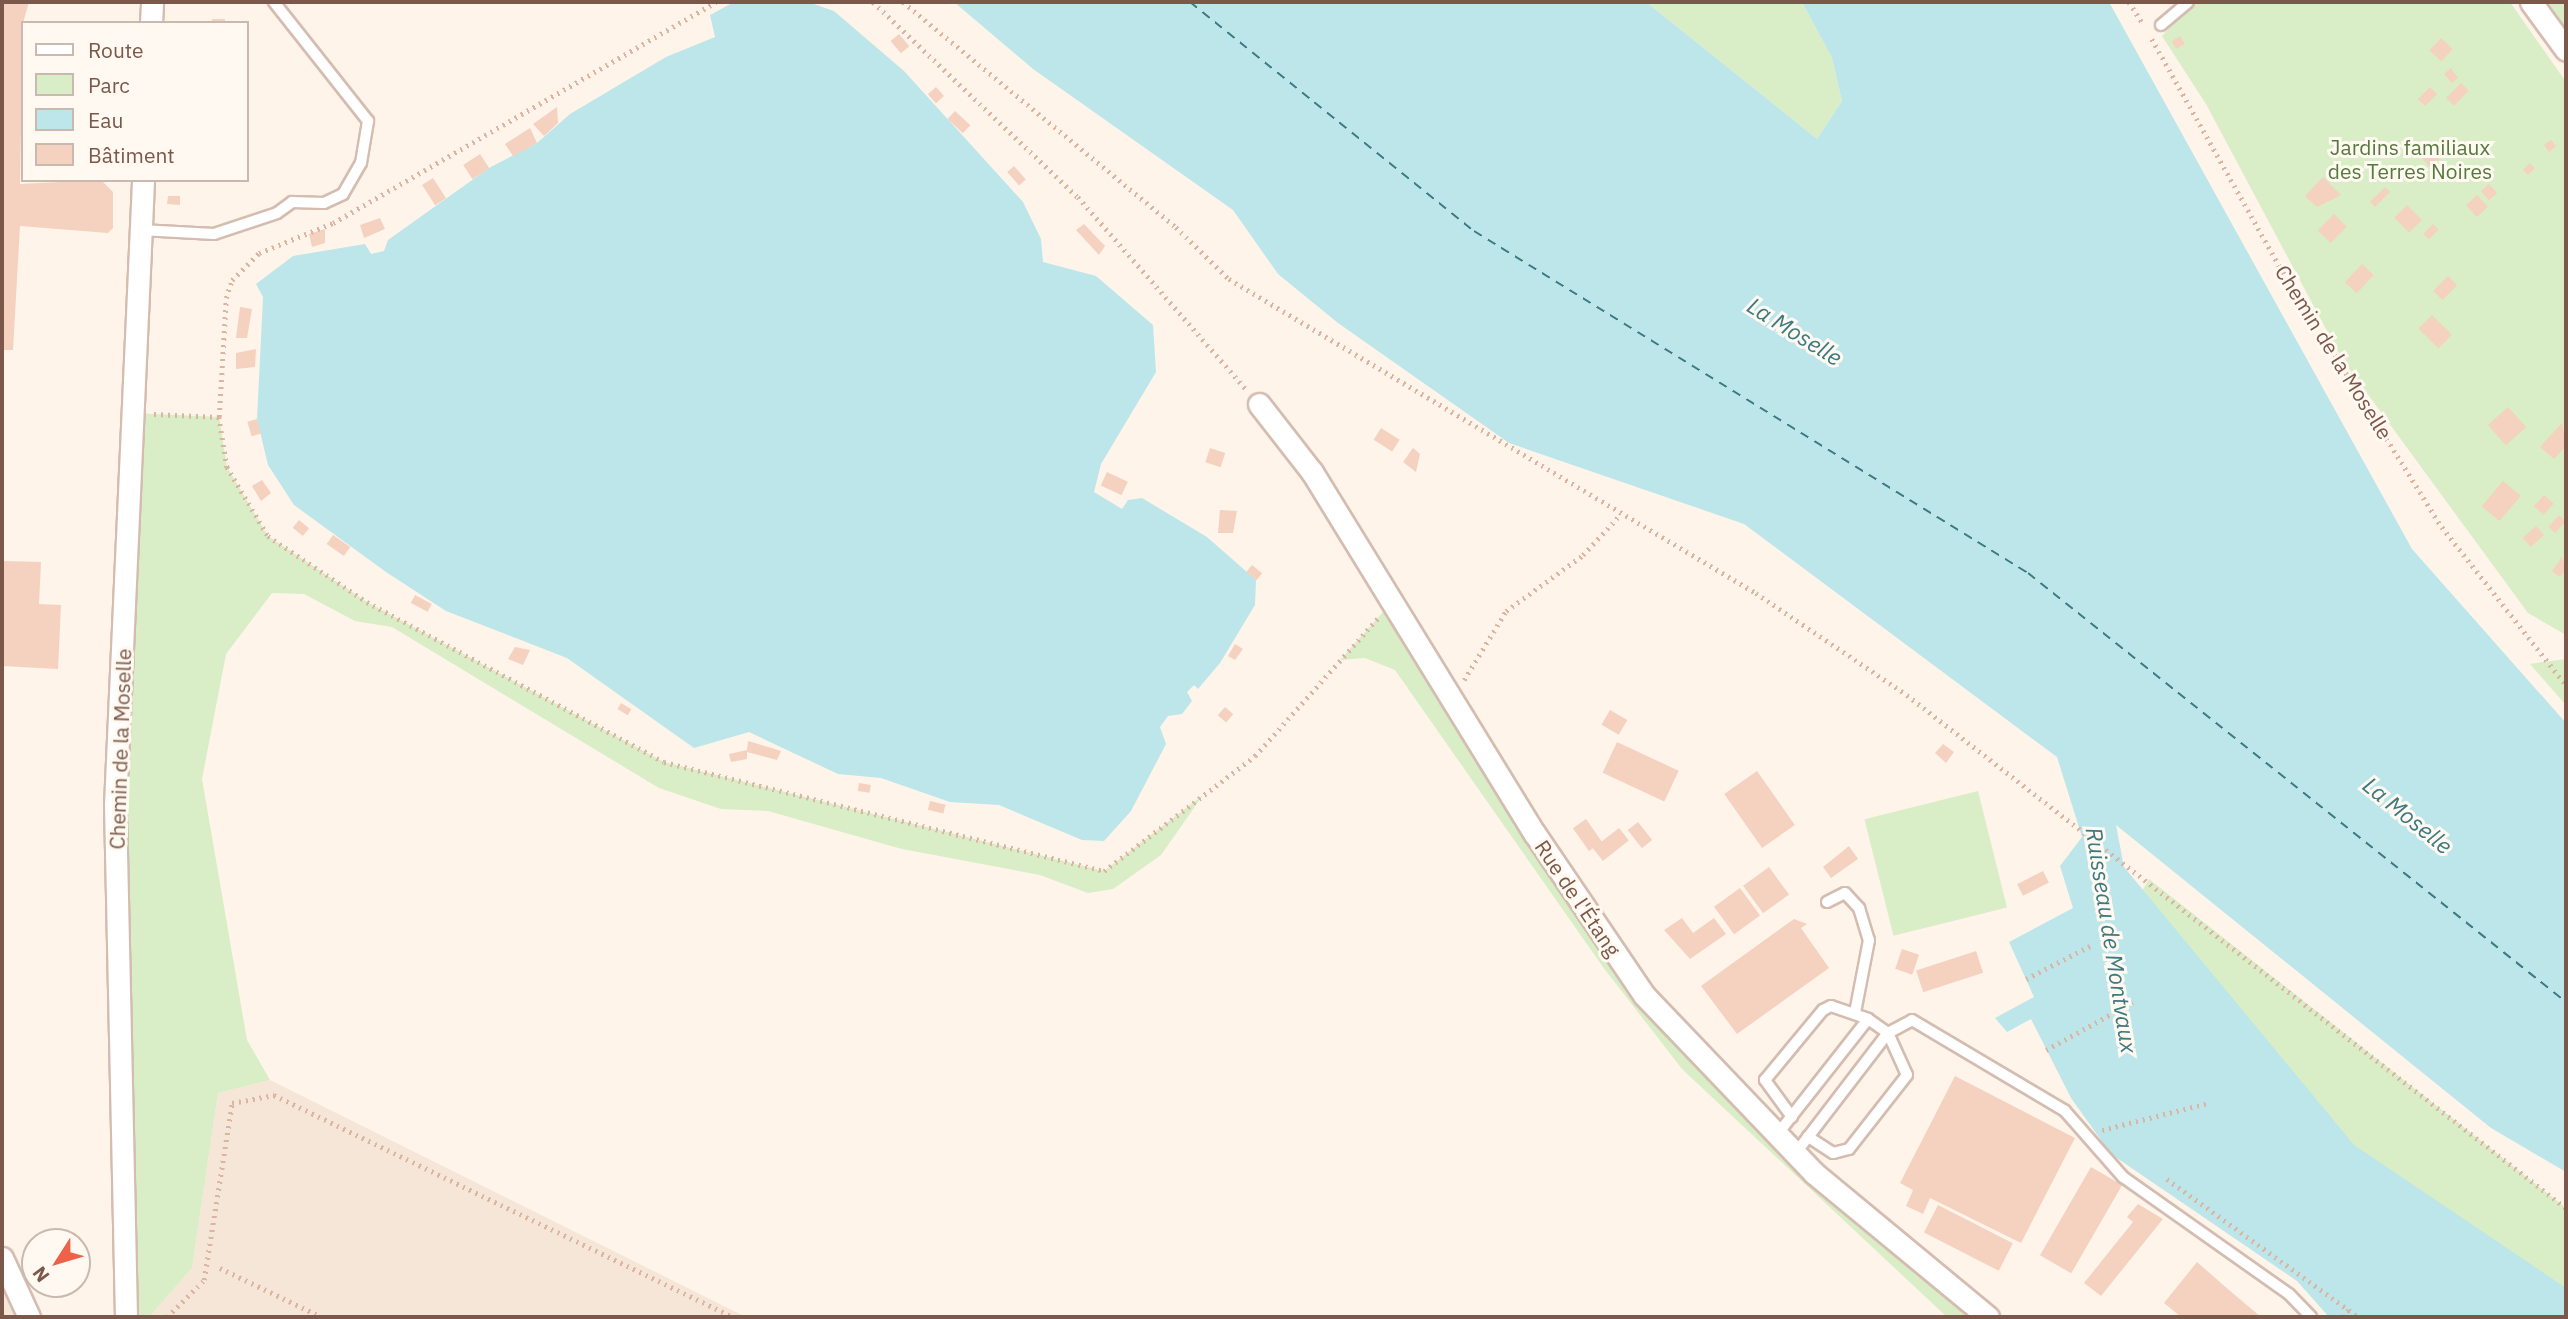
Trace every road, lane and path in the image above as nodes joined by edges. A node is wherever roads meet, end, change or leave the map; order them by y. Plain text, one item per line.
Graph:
1 (152, 2) edge
2 (274, 2) edge
3 (716, 2) edge
4 (873, 2) edge
5 (903, 2) edge
6 (2129, 2) edge
7 (2188, 2) edge
8 (2531, 2) edge
9 (151, 21) edge
10 (2161, 24) dead end
11 (2566, 50) edge
12 (143, 182) edge
13 (141, 230) junction
14 (1259, 404) joint
15 (133, 413) junction
16 (219, 418) junction
17 (1619, 516) junction
18 (1393, 601) junction
19 (2566, 685) edge
20 (1454, 700) junction
21 (1827, 902) dead end
22 (2090, 946) dead end
23 (2026, 979) dead end
24 (2133, 1002) dead end
25 (1855, 1013) junction
26 (1868, 1019) junction
27 (1888, 1033) junction
28 (2046, 1050) dead end
29 (2208, 1104) dead end
30 (1792, 1116) junction
31 (2095, 1131) dead end
32 (1776, 1136) junction
33 (1808, 1137) junction
34 (1795, 1154) junction
35 (2167, 1179) dead end
36 (2566, 1208) edge
37 (2, 1258) edge
38 (220, 1268) dead end
39 (2348, 1310) junction
40 (29, 1317) edge
41 (126, 1317) edge
42 (167, 1317) edge
43 (322, 1317) edge
44 (733, 1317) edge
45 (1988, 1317) edge
46 (2311, 1317) edge
47 (2343, 1317) edge
48 (2358, 1317) edge

1 - 9 street
2 - 13 lane
3 - 16 path
4 - 14 path
5 - 17 path
6 - 19 path, Chemin de la Moselle
7 - 10 lane
8 - 11 street
12 - 13 street, Chemin de la Moselle
13 - 15 street, Chemin de la Moselle
14 - 18 street, Rue de l'Étang
15 - 16 path
15 - 41 street, Chemin de la Moselle
16 - 18 path
17 - 20 path
17 - 36 path
18 - 20 street, Rue de l'Étang
20 - 32 street, Rue de l'Étang
21 - 25 lane
22 - 23 path
24 - 28 path
25 - 26 lane
25 - 30 lane
26 - 27 lane
26 - 30 lane
27 - 33 lane
27 - 33 lane
27 - 46 lane
29 - 31 path
30 - 32 lane
32 - 34 street, Rue de l'Étang
33 - 34 lane
34 - 45 street, Rue de l'Étang
35 - 39 path
37 - 40 street
38 - 43 path
39 - 47 path
39 - 48 path
42 - 44 path

